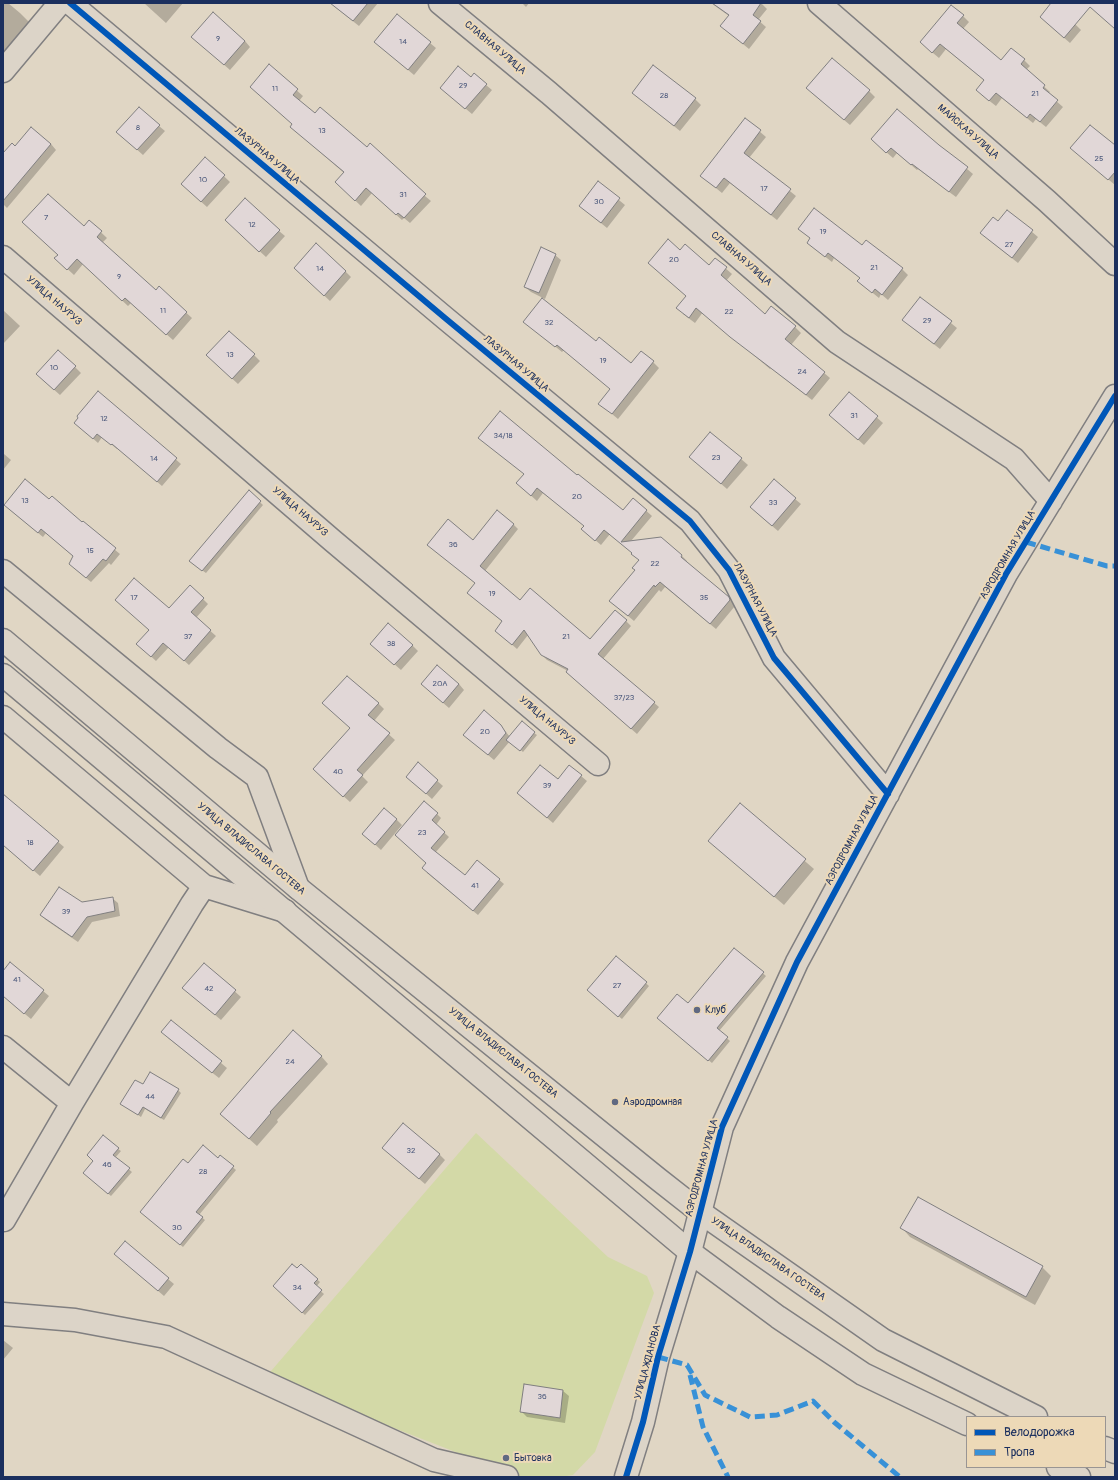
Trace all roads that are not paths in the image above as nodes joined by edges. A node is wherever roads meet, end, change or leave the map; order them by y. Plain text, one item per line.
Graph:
1 (60, 3) edge
2 (70, 3) edge
3 (440, 3) edge
4 (819, 3) edge
5 (3, 72) edge
6 (3, 257) edge
7 (1115, 264) edge
8 (1115, 396) edge
9 (1051, 501) junction
10 (3, 571) edge
11 (3, 640) edge
12 (3, 674) edge
13 (3, 717) edge
14 (598, 764) dead end
15 (888, 794) junction
16 (204, 886) junction
17 (298, 888) junction
18 (287, 912) junction
19 (3, 1048) edge
20 (72, 1104) junction
21 (700, 1212) junction
22 (4, 1220) dead end
23 (690, 1252) junction
24 (3, 1314) edge
25 (1034, 1416) edge
26 (966, 1424) edge
27 (1060, 1468) edge
28 (507, 1477) edge
29 (626, 1477) edge
30 (1079, 1477) edge

1 - 5 street
2 - 15 street, ЛАЗУРНАЯ УЛИЦА
3 - 9 street, СЛАВНАЯ УЛИЦА
4 - 7 street, МАЙСКАЯ УЛИЦА
6 - 14 street, УЛИЦА НАУРУЗ
8 - 9 street, АЭРОДРОМНАЯ УЛИЦА
9 - 15 street, АЭРОДРОМНАЯ УЛИЦА
10 - 17 street
11 - 17 street, УЛИЦА ВЛАДИСЛАВА ГОСТЕВА
12 - 18 street
13 - 16 street
15 - 21 street, АЭРОДРОМНАЯ УЛИЦА
16 - 18 street
16 - 20 street
17 - 21 street, УЛИЦА ВЛАДИСЛАВА ГОСТЕВА
18 - 23 street
19 - 20 street
20 - 22 street
21 - 23 street, АЭРОДРОМНАЯ УЛИЦА
21 - 25 street, УЛИЦА ВЛАДИСЛАВА ГОСТЕВА
23 - 26 street
23 - 29 street, УЛИЦА ЖДАНОВА
24 - 28 street
27 - 30 street

